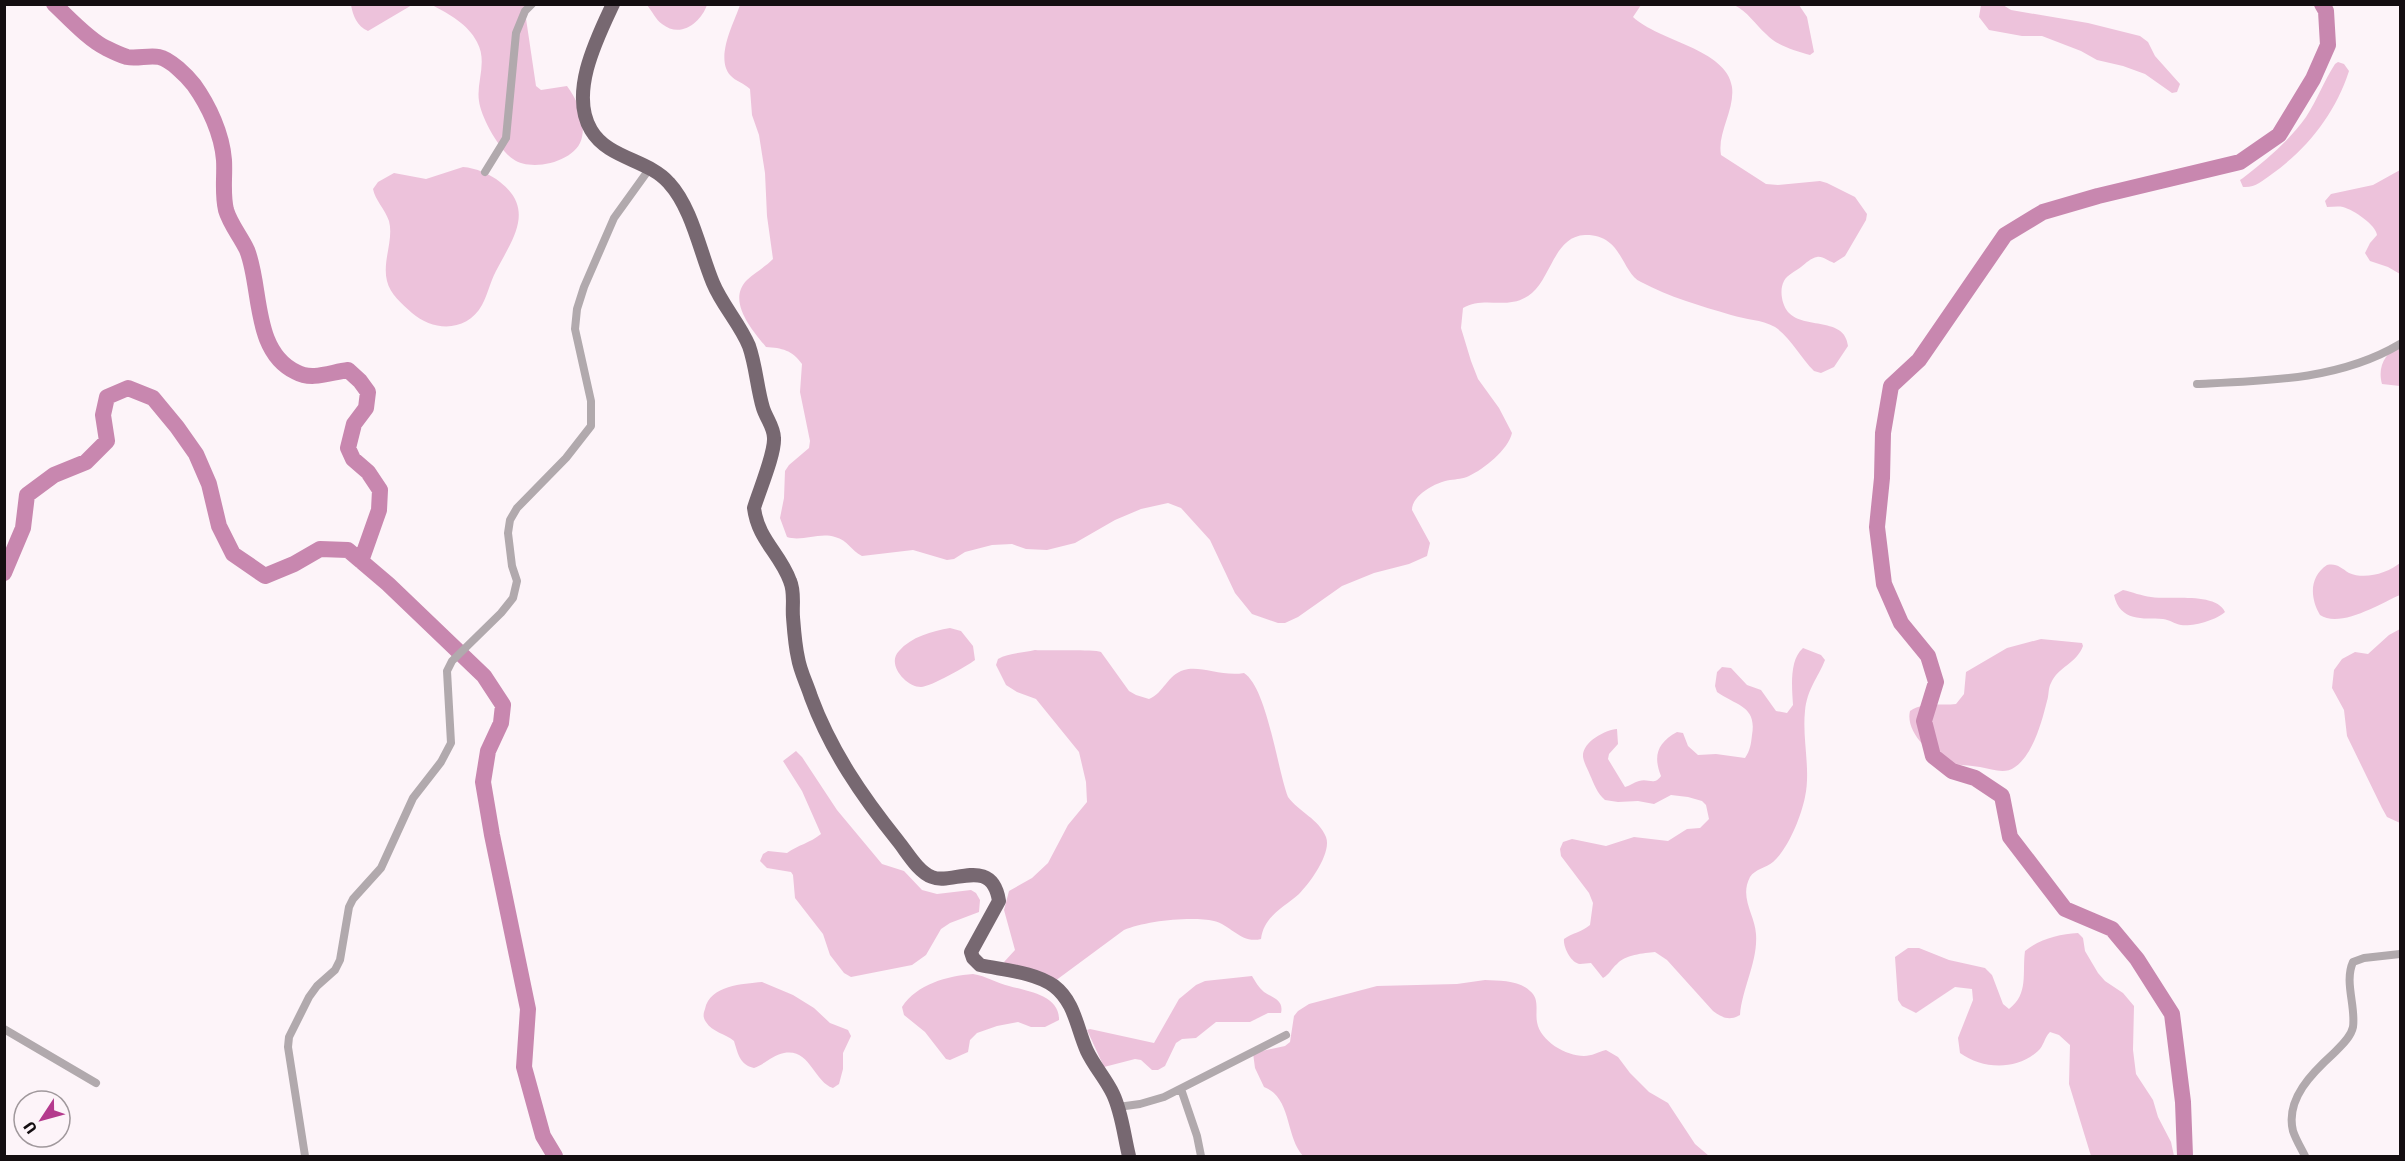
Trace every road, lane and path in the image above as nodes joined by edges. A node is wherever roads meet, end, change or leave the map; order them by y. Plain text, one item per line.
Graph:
1 (532, 4) edge
2 (613, 4) edge
3 (650, 168) junction
4 (485, 172) dead end
5 (2400, 344) edge
6 (2197, 384) dead end
7 (2400, 954) edge
8 (4, 1029) edge
9 (1286, 1035) dead end
10 (96, 1083) dead end
11 (1181, 1089) junction
12 (1118, 1107) junction
13 (305, 1156) edge
14 (1129, 1156) edge
15 (1201, 1156) edge
16 (2305, 1156) edge

1 - 4 street
2 - 3 main road
3 - 12 main road
3 - 13 street
5 - 6 street
7 - 16 street
8 - 10 street
9 - 11 street
11 - 12 street
11 - 15 street
12 - 14 main road

